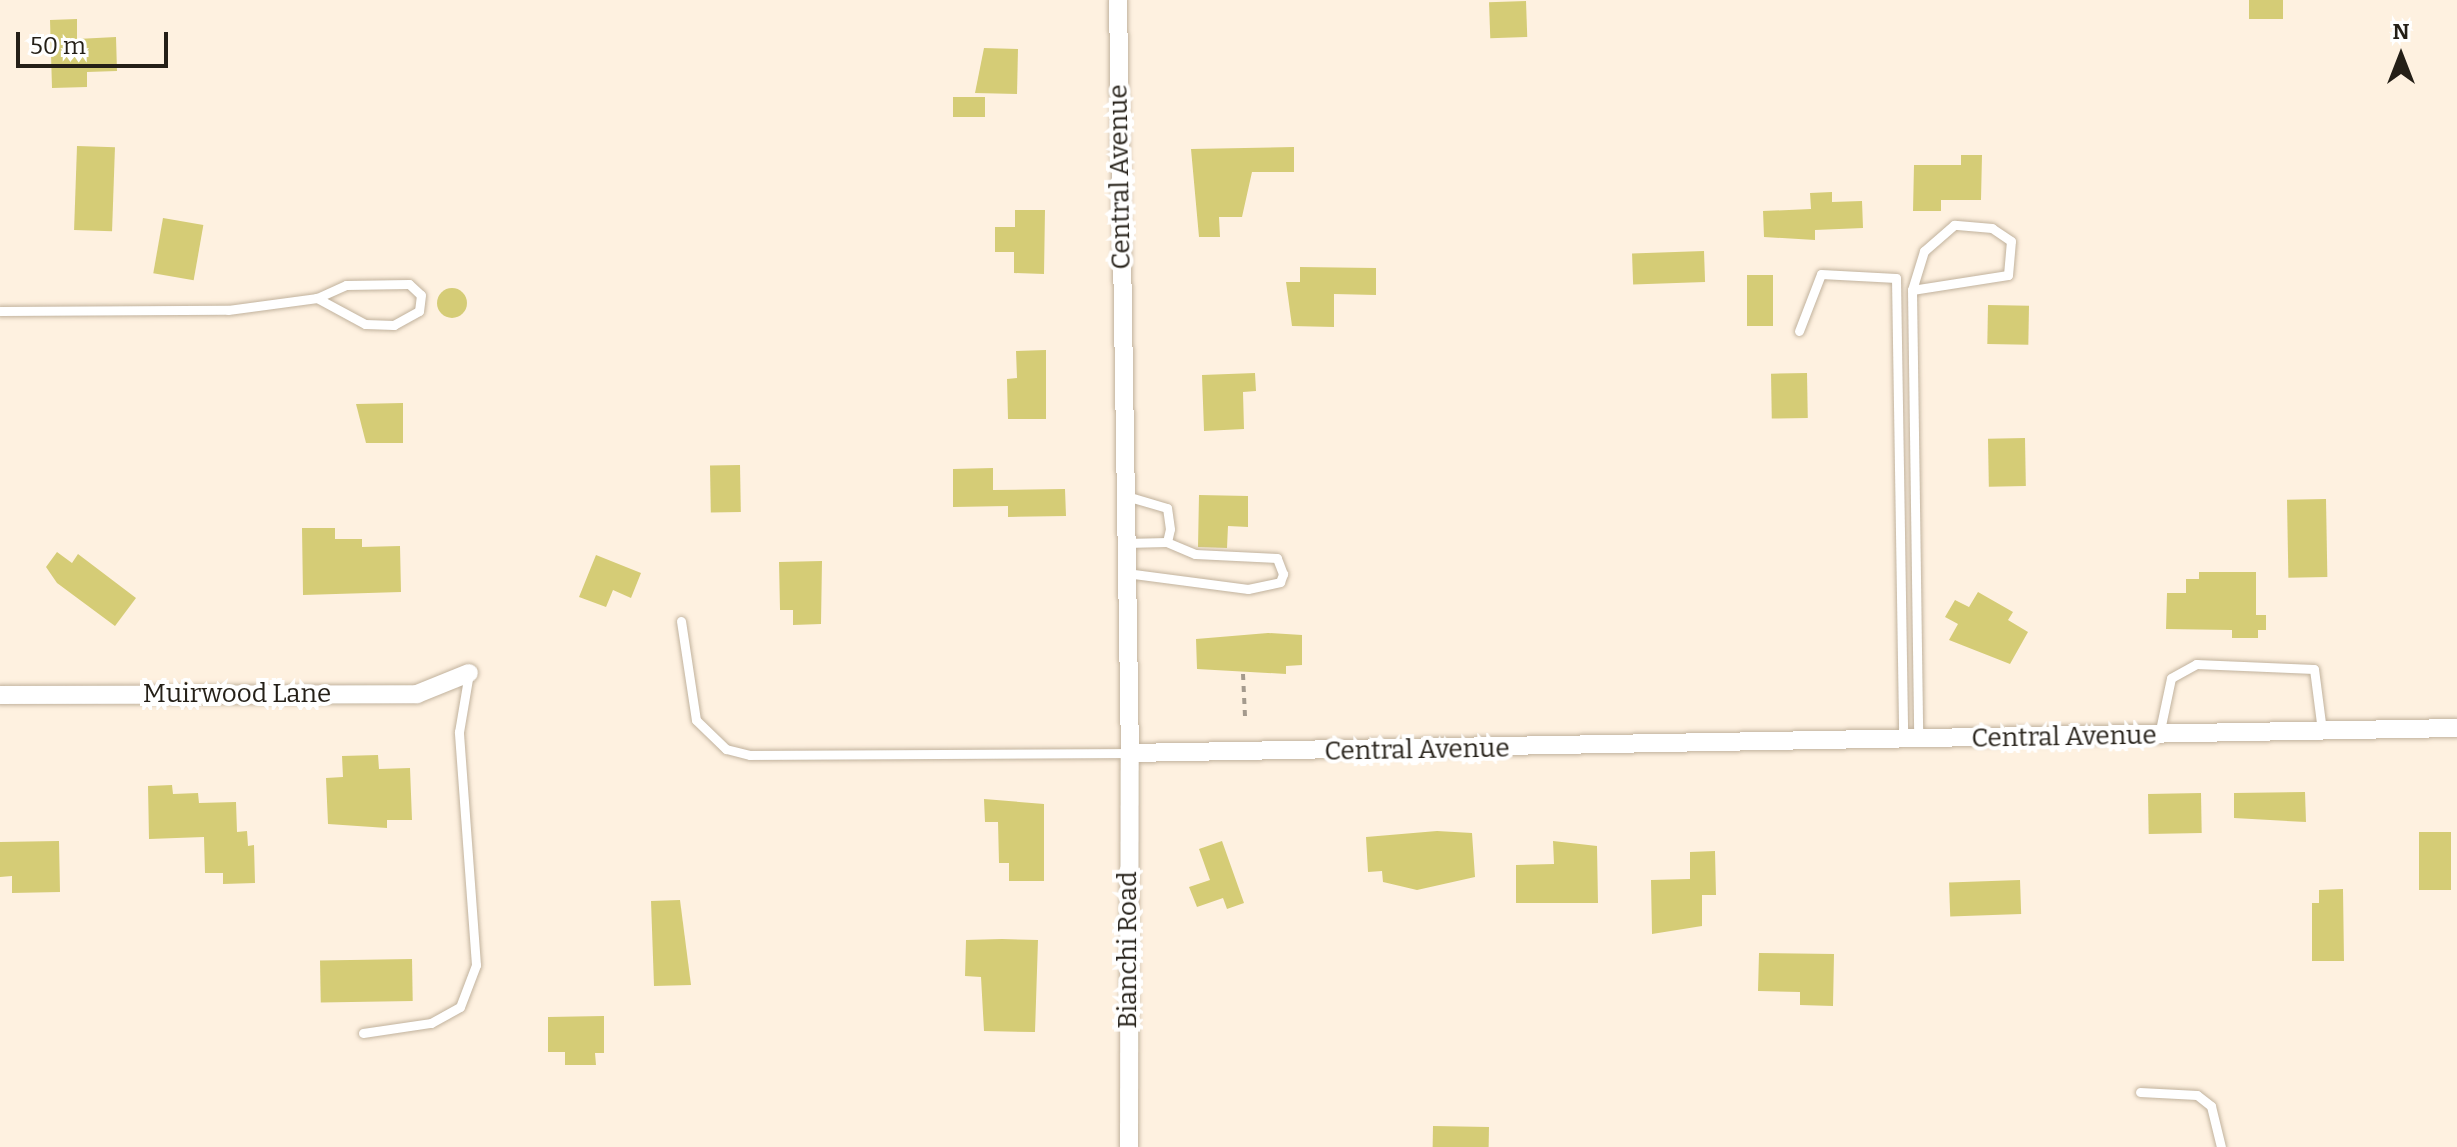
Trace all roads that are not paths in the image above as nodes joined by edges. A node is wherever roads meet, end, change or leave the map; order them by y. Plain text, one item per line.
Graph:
1 (1118, 0) edge
2 (1912, 290) junction
3 (317, 298) junction
4 (0, 311) edge
5 (1799, 331) dead end
6 (1126, 496) junction
7 (1167, 542) junction
8 (1125, 543) junction
9 (1125, 573) junction
10 (681, 621) dead end
11 (469, 673) joint
12 (0, 695) edge
13 (2457, 728) edge
14 (2322, 731) junction
15 (2159, 735) junction
16 (1910, 740) junction
17 (1130, 753) junction
18 (363, 1033) dead end
19 (2140, 1092) dead end
20 (1129, 1147) edge
21 (2221, 1147) edge

1 - 6 street, Central Avenue
2 - 2 lane
2 - 16 lane
3 - 3 lane
3 - 4 lane
5 - 16 lane
6 - 7 lane
6 - 8 street, Central Avenue
7 - 8 lane
7 - 9 lane
8 - 9 street, Central Avenue
9 - 17 street, Central Avenue
10 - 17 lane
11 - 12 street, Muirwood Lane
11 - 18 lane
13 - 14 street, Central Avenue
14 - 15 street, Central Avenue
14 - 15 lane
15 - 16 street, Central Avenue
16 - 17 street, Central Avenue
17 - 20 street, Bianchi Road
19 - 21 lane

